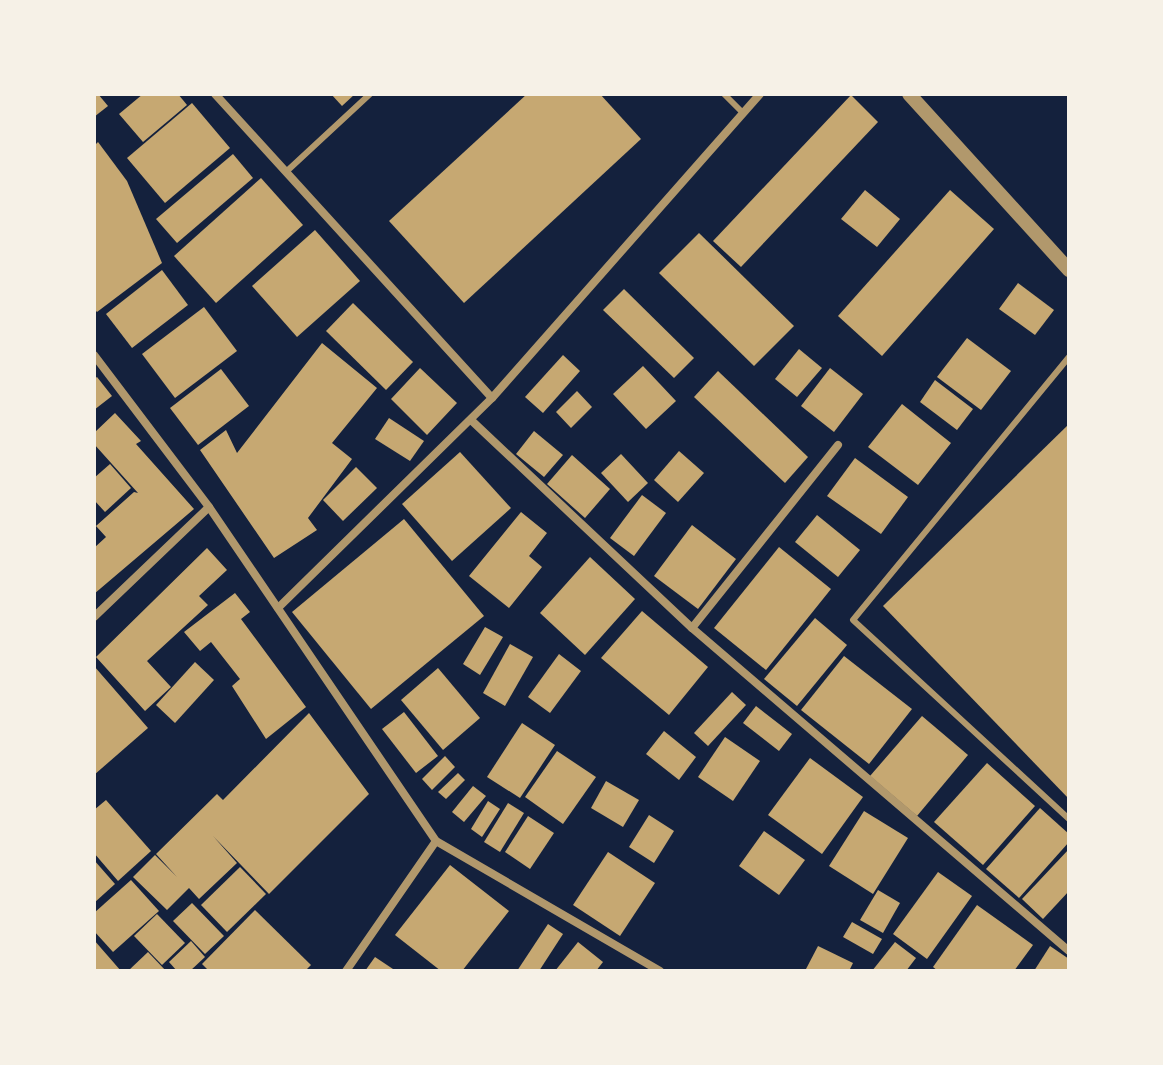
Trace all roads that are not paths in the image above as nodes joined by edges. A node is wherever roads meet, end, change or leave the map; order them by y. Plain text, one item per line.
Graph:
1 (215, 94) edge
2 (370, 94) edge
3 (724, 94) edge
4 (760, 94) edge
5 (909, 94) edge
6 (743, 113) junction
7 (287, 171) junction
8 (1069, 270) edge
9 (94, 355) edge
10 (1069, 357) edge
11 (492, 398) junction
12 (471, 420) junction
13 (838, 445) dead end
14 (209, 507) junction
15 (278, 608) junction
16 (94, 617) edge
17 (692, 628) junction
18 (1069, 819) edge
19 (436, 841) junction
20 (1069, 951) edge
21 (346, 971) edge
22 (660, 971) edge

1 - 7 street
2 - 7 lane
3 - 6 lane
4 - 6 street
5 - 8 street
6 - 11 street
7 - 11 street
9 - 14 street
10 - 18 lane
11 - 12 street
12 - 15 street
12 - 17 street
13 - 17 street
14 - 15 street
14 - 16 street
15 - 19 street
17 - 20 street
19 - 21 street
19 - 22 street

